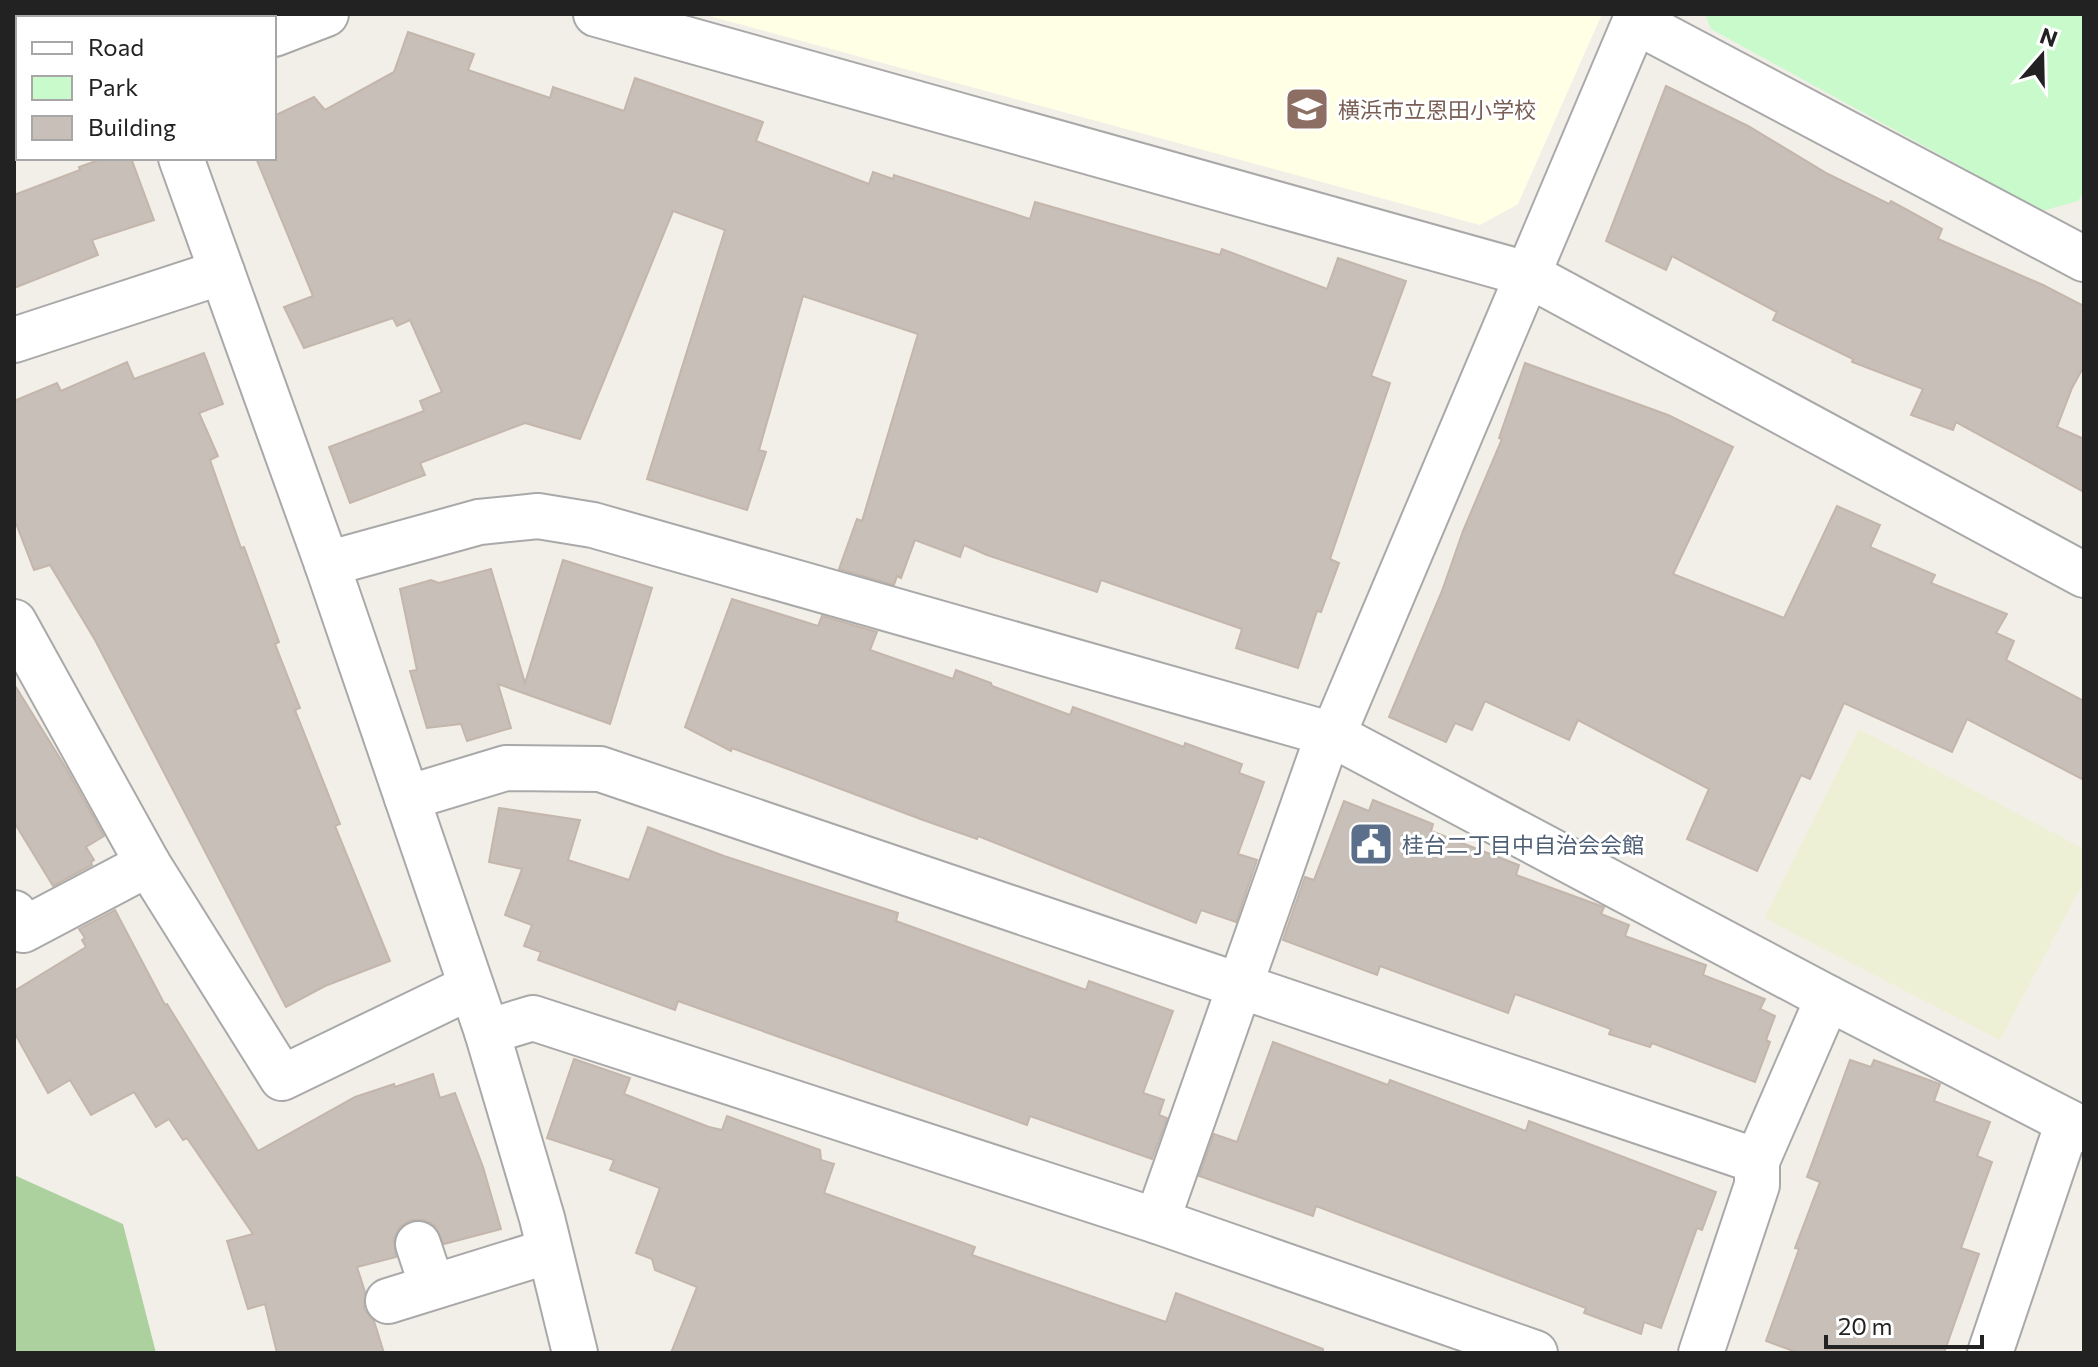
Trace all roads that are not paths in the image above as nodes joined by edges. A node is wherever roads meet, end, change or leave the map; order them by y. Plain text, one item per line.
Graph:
1 (326, 14) edge
2 (596, 14) edge
3 (1637, 17) edge
4 (276, 33) edge
5 (182, 160) edge
6 (2082, 254) edge
7 (222, 272) junction
8 (1527, 274) junction
9 (14, 340) edge
10 (327, 564) junction
11 (2084, 575) edge
12 (14, 622) edge
13 (1333, 735) junction
14 (407, 798) junction
15 (148, 864) junction
16 (14, 913) edge
17 (1239, 984) junction
18 (470, 987) junction
19 (1828, 998) junction
20 (487, 1032) junction
21 (2076, 1126) edge
22 (1757, 1161) junction
23 (1157, 1221) junction
24 (418, 1244) dead end
25 (549, 1251) junction
26 (432, 1286) junction
27 (388, 1301) dead end
28 (575, 1353) edge
29 (1535, 1353) edge
30 (1701, 1353) edge
31 (1990, 1353) edge

1 - 4 street
2 - 8 street
3 - 6 street
3 - 8 street
5 - 7 street
7 - 9 street
7 - 10 street
8 - 11 street
8 - 13 street
10 - 13 street
10 - 14 street
12 - 15 street
13 - 17 street
13 - 19 street
14 - 17 street
14 - 18 street
15 - 16 street
15 - 18 street
17 - 22 street
17 - 23 street
18 - 20 street
19 - 21 street
19 - 22 street
20 - 23 street
20 - 25 street
21 - 31 street
22 - 30 street
23 - 29 street
24 - 26 street
25 - 26 street
25 - 28 street
26 - 27 street

